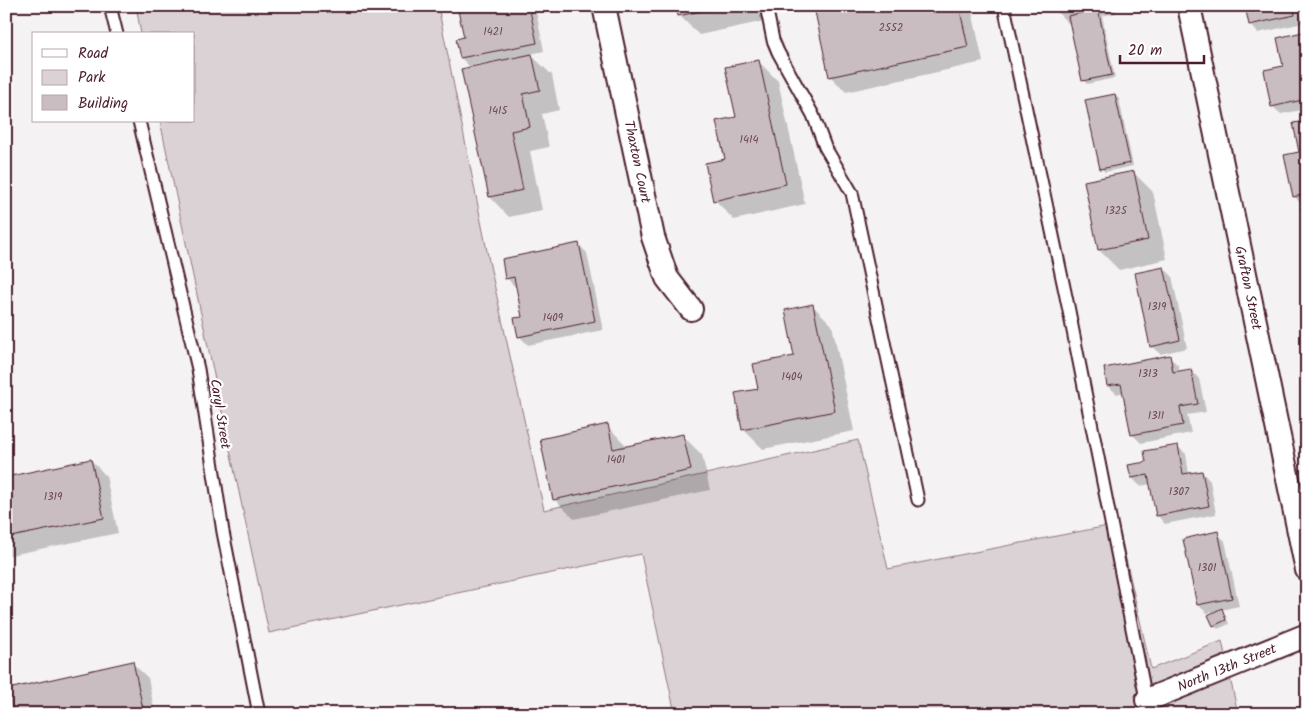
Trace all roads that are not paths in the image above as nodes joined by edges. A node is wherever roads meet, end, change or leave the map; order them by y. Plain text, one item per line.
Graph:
1 (110, 6) edge
2 (604, 6) edge
3 (766, 6) edge
4 (1004, 6) edge
5 (1189, 6) edge
6 (116, 32) edge
7 (139, 122) edge
8 (692, 308) dead end
9 (918, 500) dead end
10 (1307, 570) edge
11 (1307, 635) edge
12 (1148, 707) edge
13 (259, 714) edge

1 - 6 lane
2 - 8 street, Thaxton Court
3 - 9 lane
4 - 12 lane
5 - 10 street, Grafton Street
7 - 13 lane, Caryl Street
11 - 12 street, North 13th Street

